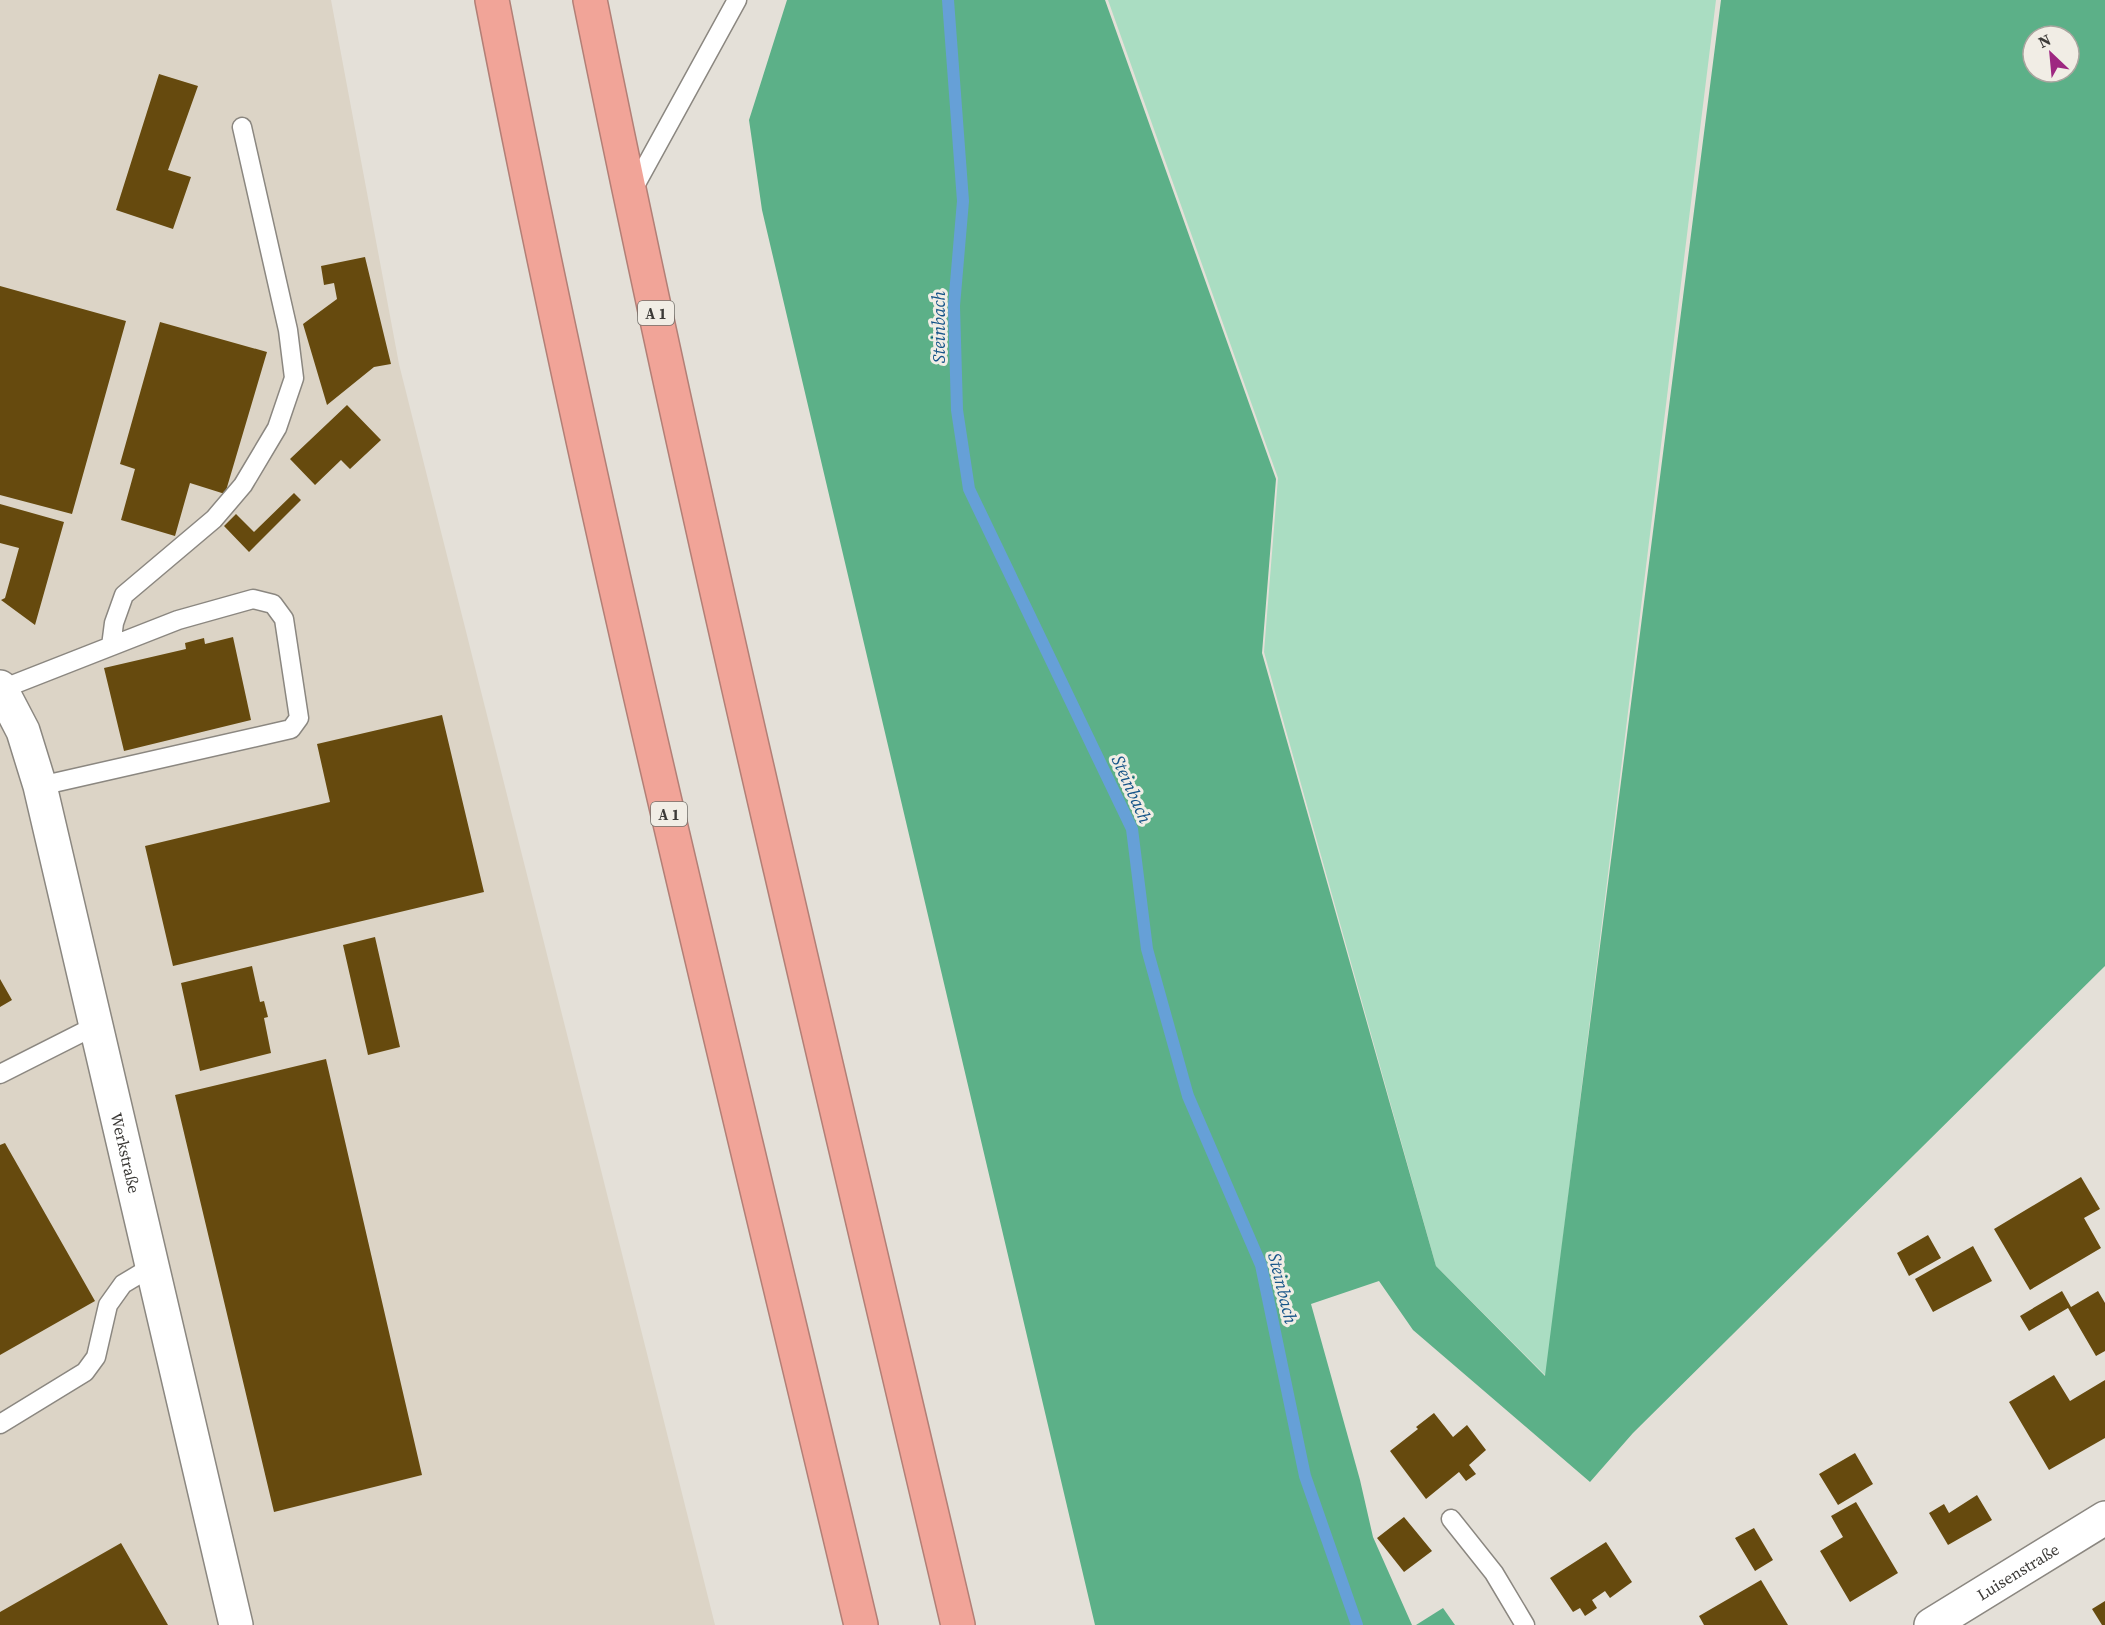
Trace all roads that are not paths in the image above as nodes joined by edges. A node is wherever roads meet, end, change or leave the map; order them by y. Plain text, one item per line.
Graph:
1 (492, 0) edge
2 (591, 0) edge
3 (737, 0) edge
4 (242, 127) dead end
5 (630, 195) junction
6 (111, 646) junction
7 (1, 688) edge
8 (40, 786) junction
9 (97, 1025) junction
10 (0, 1074) edge
11 (153, 1266) junction
12 (0, 1424) edge
13 (2105, 1518) edge
14 (1451, 1519) dead end
15 (236, 1625) edge
16 (861, 1625) edge
17 (958, 1625) edge
18 (1525, 1625) edge
19 (1931, 1625) edge

1 - 16 highway, A 1
2 - 5 highway, A 1
3 - 5 lane
4 - 6 lane
5 - 17 highway, A 1
6 - 7 lane
6 - 8 lane
7 - 8 street, Werkstraße
8 - 9 street, Werkstraße
9 - 10 lane
9 - 11 street, Werkstraße
11 - 12 lane
11 - 15 street, Werkstraße
13 - 19 street, Luisenstraße
14 - 18 lane

